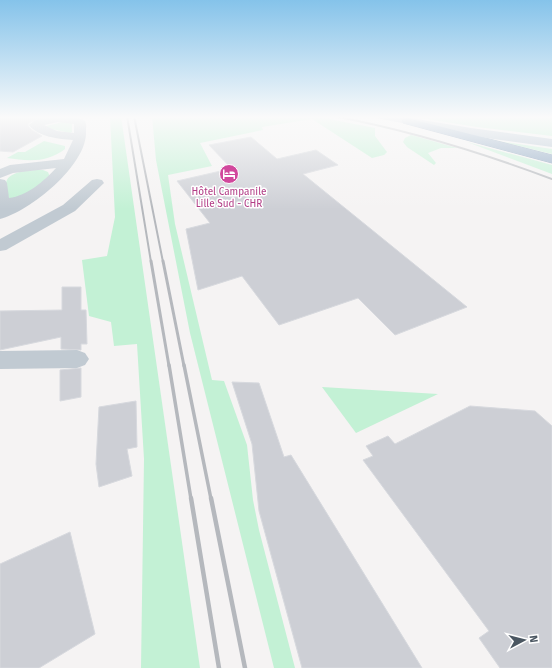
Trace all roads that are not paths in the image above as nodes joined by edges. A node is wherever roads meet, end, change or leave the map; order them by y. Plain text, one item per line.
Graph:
1 (76, 147) edge
2 (507, 147) edge
3 (552, 159) edge
4 (67, 162) junction
5 (0, 174) edge
6 (0, 183) edge
7 (97, 184) dead end
8 (24, 201) junction
9 (0, 214) edge
10 (0, 246) edge
11 (77, 359) dead end
12 (0, 360) edge

1 - 4 street
2 - 3 highway
4 - 5 street
4 - 8 street
6 - 8 street
7 - 10 street
8 - 9 street
11 - 12 street

